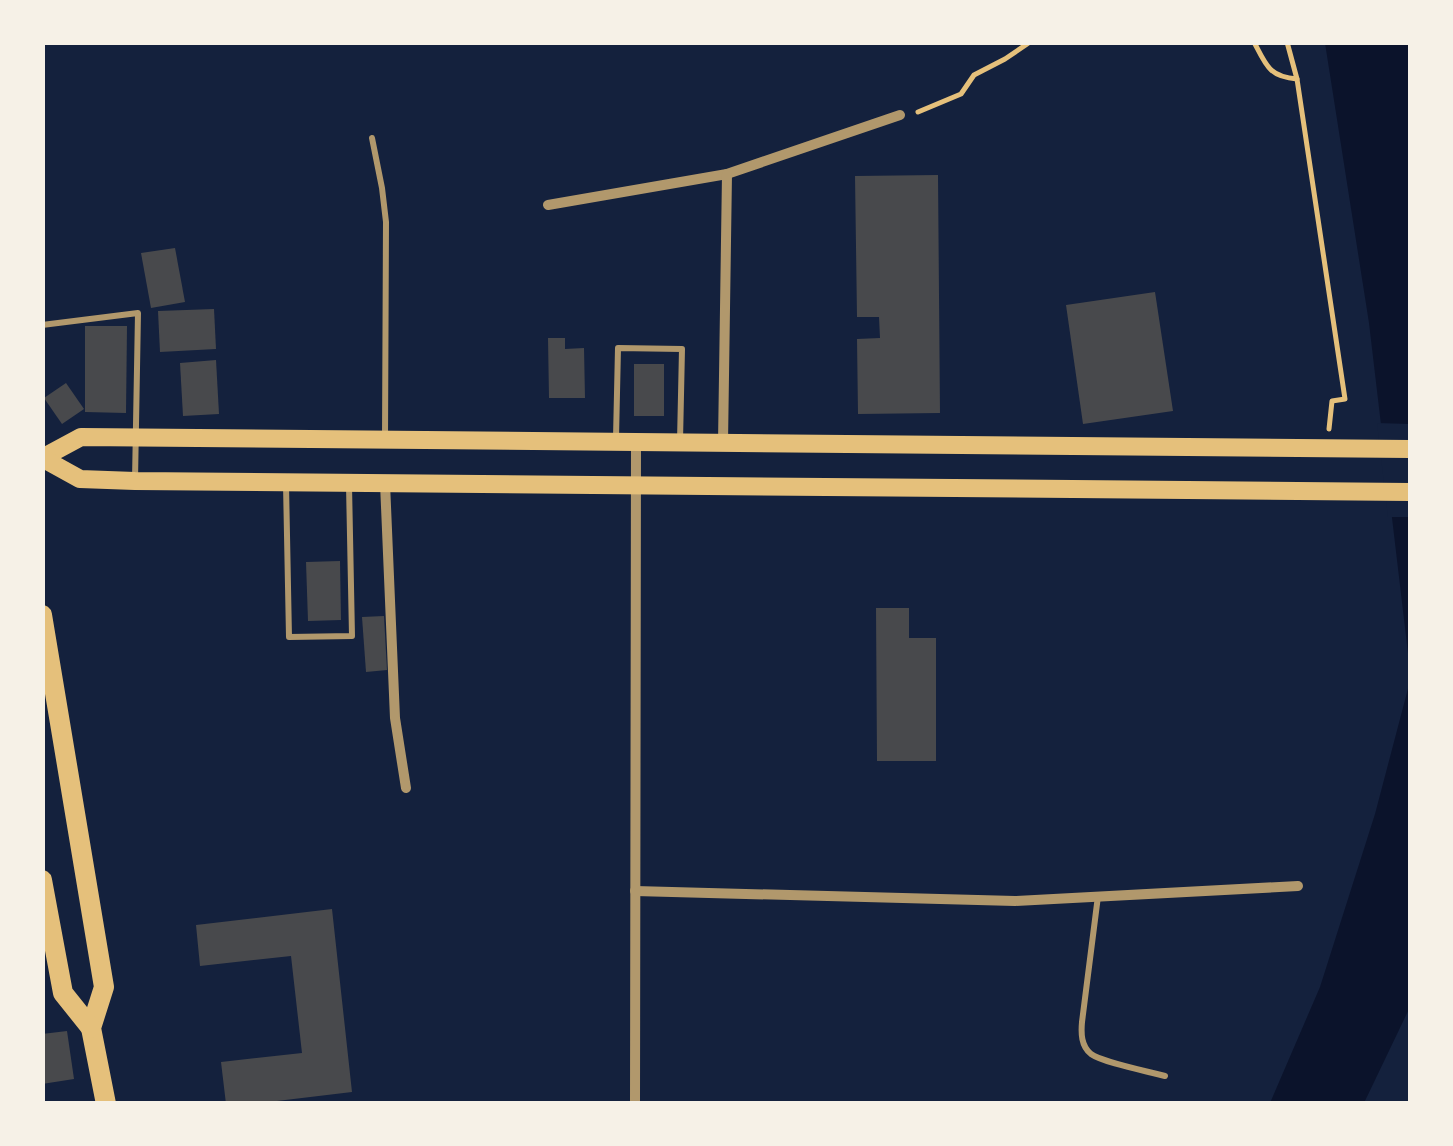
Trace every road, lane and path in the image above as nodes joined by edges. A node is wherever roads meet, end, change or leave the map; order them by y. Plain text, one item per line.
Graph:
1 (1030, 42) edge
2 (1254, 42) edge
3 (1287, 42) edge
4 (1297, 78) junction
5 (900, 115) joint
6 (372, 138) dead end
7 (726, 174) junction
8 (548, 205) dead end
9 (42, 325) edge
10 (1329, 434) dead end
11 (137, 438) junction
12 (384, 440) junction
13 (616, 442) junction
14 (636, 442) junction
15 (680, 443) junction
16 (723, 443) junction
17 (1410, 450) edge
18 (136, 481) junction
19 (286, 482) junction
20 (349, 483) junction
21 (384, 484) junction
22 (635, 486) junction
23 (1410, 492) edge
24 (42, 615) edge
25 (406, 788) dead end
26 (42, 880) edge
27 (1298, 886) dead end
28 (635, 891) junction
29 (1098, 896) junction
30 (91, 1028) junction
31 (1164, 1076) dead end
32 (106, 1104) edge
33 (636, 1104) edge

1 - 5 path
2 - 4 path
3 - 4 path
4 - 10 path
5 - 7 street
6 - 12 lane
7 - 8 street
7 - 16 street
9 - 11 lane
11 - 12 main road
11 - 18 lane
11 - 18 main road
12 - 13 main road
13 - 14 main road
13 - 15 lane
14 - 15 main road
14 - 22 street
15 - 16 main road
16 - 17 main road
18 - 19 main road
19 - 20 main road
19 - 20 lane
20 - 21 main road
21 - 22 main road
21 - 25 street
22 - 23 main road
22 - 28 street
24 - 30 highway
26 - 30 highway
27 - 29 street
28 - 29 street
28 - 33 street
29 - 31 lane
30 - 32 highway

